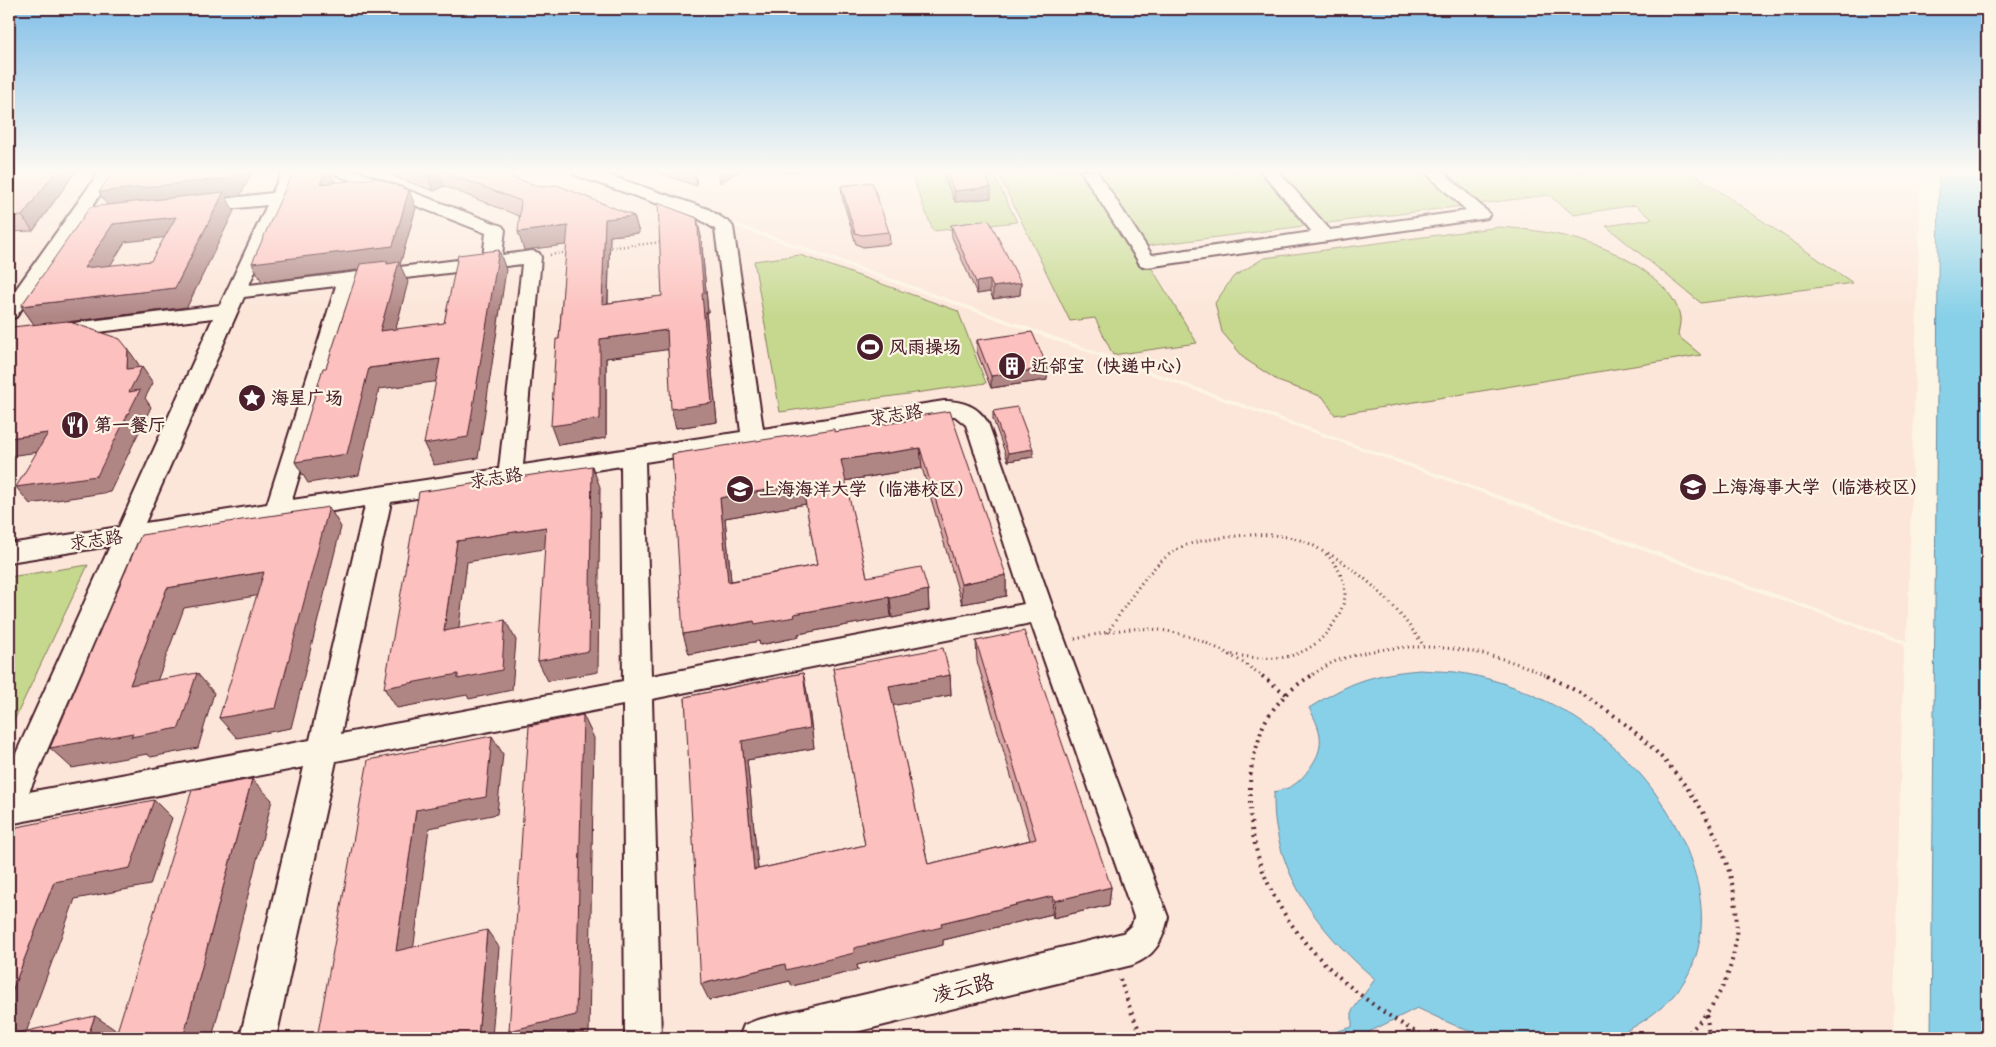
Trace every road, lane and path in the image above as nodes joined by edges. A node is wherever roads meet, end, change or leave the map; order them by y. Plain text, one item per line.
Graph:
1 (83, 220) edge
2 (269, 220) edge
3 (470, 220) edge
4 (713, 220) edge
5 (1120, 220) edge
6 (1311, 220) edge
7 (1439, 220) edge
8 (73, 221) joint
9 (1325, 236) junction
10 (666, 241) edge
11 (600, 249) edge
12 (571, 252) edge
13 (532, 257) junction
14 (492, 261) junction
15 (348, 278) junction
16 (232, 301) junction
17 (9, 314) edge
18 (9, 337) edge
19 (753, 437) junction
20 (633, 456) junction
21 (510, 475) junction
22 (380, 496) junction
23 (278, 511) junction
24 (126, 536) junction
25 (1325, 552) junction
26 (9, 553) edge
27 (1040, 611) junction
28 (1107, 633) junction
29 (1052, 644) junction
30 (1423, 645) junction
31 (1228, 654) junction
32 (638, 690) junction
33 (1286, 694) junction
34 (322, 751) junction
35 (9, 803) edge
36 (9, 810) edge
37 (1110, 953) junction
38 (1707, 1015) junction
39 (258, 1038) edge
40 (643, 1038) edge
41 (757, 1038) edge
42 (1143, 1038) edge
43 (1426, 1038) edge
44 (1683, 1038) edge
45 (1709, 1038) edge

1 - 8 street
2 - 16 street
3 - 14 street
4 - 19 street
5 - 9 street
6 - 9 street
7 - 9 street
8 - 17 street
10 - 11 path
12 - 13 path
13 - 14 street
13 - 21 street
14 - 15 street
15 - 16 street
15 - 23 street
16 - 18 street
16 - 24 street
19 - 20 street, 求志路
19 - 27 street, 求志路
20 - 21 street, 求志路
20 - 32 street
21 - 22 street, 求志路
22 - 23 street, 求志路
22 - 34 street
23 - 24 street, 求志路
24 - 26 street, 求志路
24 - 35 street
25 - 28 path
25 - 30 path
25 - 31 path
27 - 29 street
27 - 32 street
28 - 29 path
28 - 31 path
29 - 37 street, 凌云路
30 - 33 path
30 - 38 path
31 - 33 path
32 - 34 street
32 - 40 street
33 - 43 path
34 - 36 street
34 - 39 street
37 - 41 street, 凌云路
37 - 42 path
38 - 44 path
38 - 45 path

